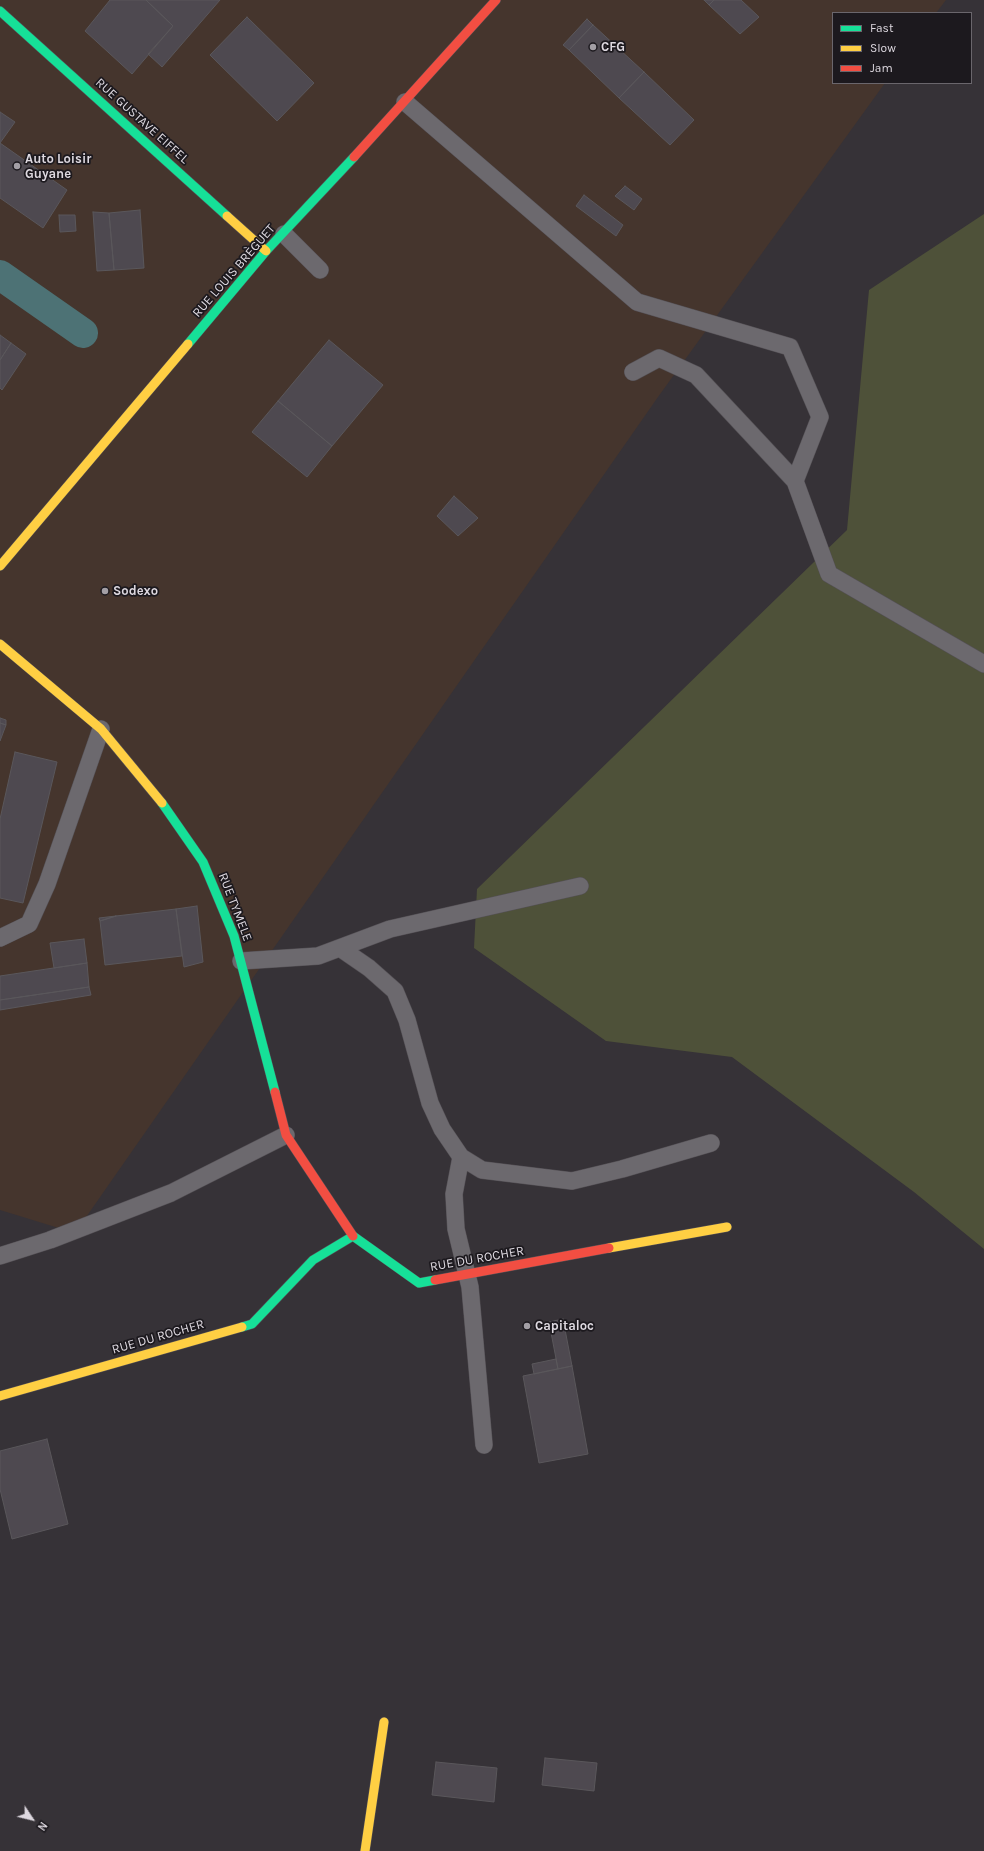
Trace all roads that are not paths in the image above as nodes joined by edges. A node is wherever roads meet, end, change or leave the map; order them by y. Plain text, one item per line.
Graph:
1 (496, 0) edge
2 (0, 11) edge
3 (405, 102) junction
4 (284, 234) junction
5 (266, 251) junction
6 (320, 270) dead end
7 (633, 372) dead end
8 (795, 481) junction
9 (0, 566) edge
10 (0, 644) edge
11 (984, 664) edge
12 (101, 729) junction
13 (580, 886) dead end
14 (0, 938) edge
15 (340, 948) junction
16 (241, 960) junction
17 (286, 1134) junction
18 (711, 1143) dead end
19 (461, 1157) junction
20 (727, 1227) dead end
21 (352, 1236) junction
22 (0, 1256) edge
23 (468, 1274) junction
24 (0, 1396) edge
25 (484, 1445) dead end
26 (384, 1722) dead end
27 (365, 1851) edge

1 - 3 street, RUE LOUIS BRÈGUET
2 - 5 street, RUE GUSTAVE EIFFEL
3 - 4 street, RUE LOUIS BRÈGUET
3 - 8 lane
4 - 5 street, RUE LOUIS BRÈGUET
4 - 6 lane
5 - 9 street, RUE LOUIS BRÈGUET
7 - 8 lane
8 - 11 lane
10 - 12 street, RUE TYMELE
12 - 14 lane
12 - 16 street, RUE TYMELE
13 - 15 lane
15 - 16 lane
15 - 19 lane
16 - 17 street, RUE TYMELE
17 - 21 street, RUE TYMELE
17 - 22 lane
18 - 19 lane
19 - 23 lane
20 - 23 street, RUE DU ROCHER
21 - 23 street, RUE DU ROCHER
21 - 24 street, RUE DU ROCHER
23 - 25 lane
26 - 27 street

